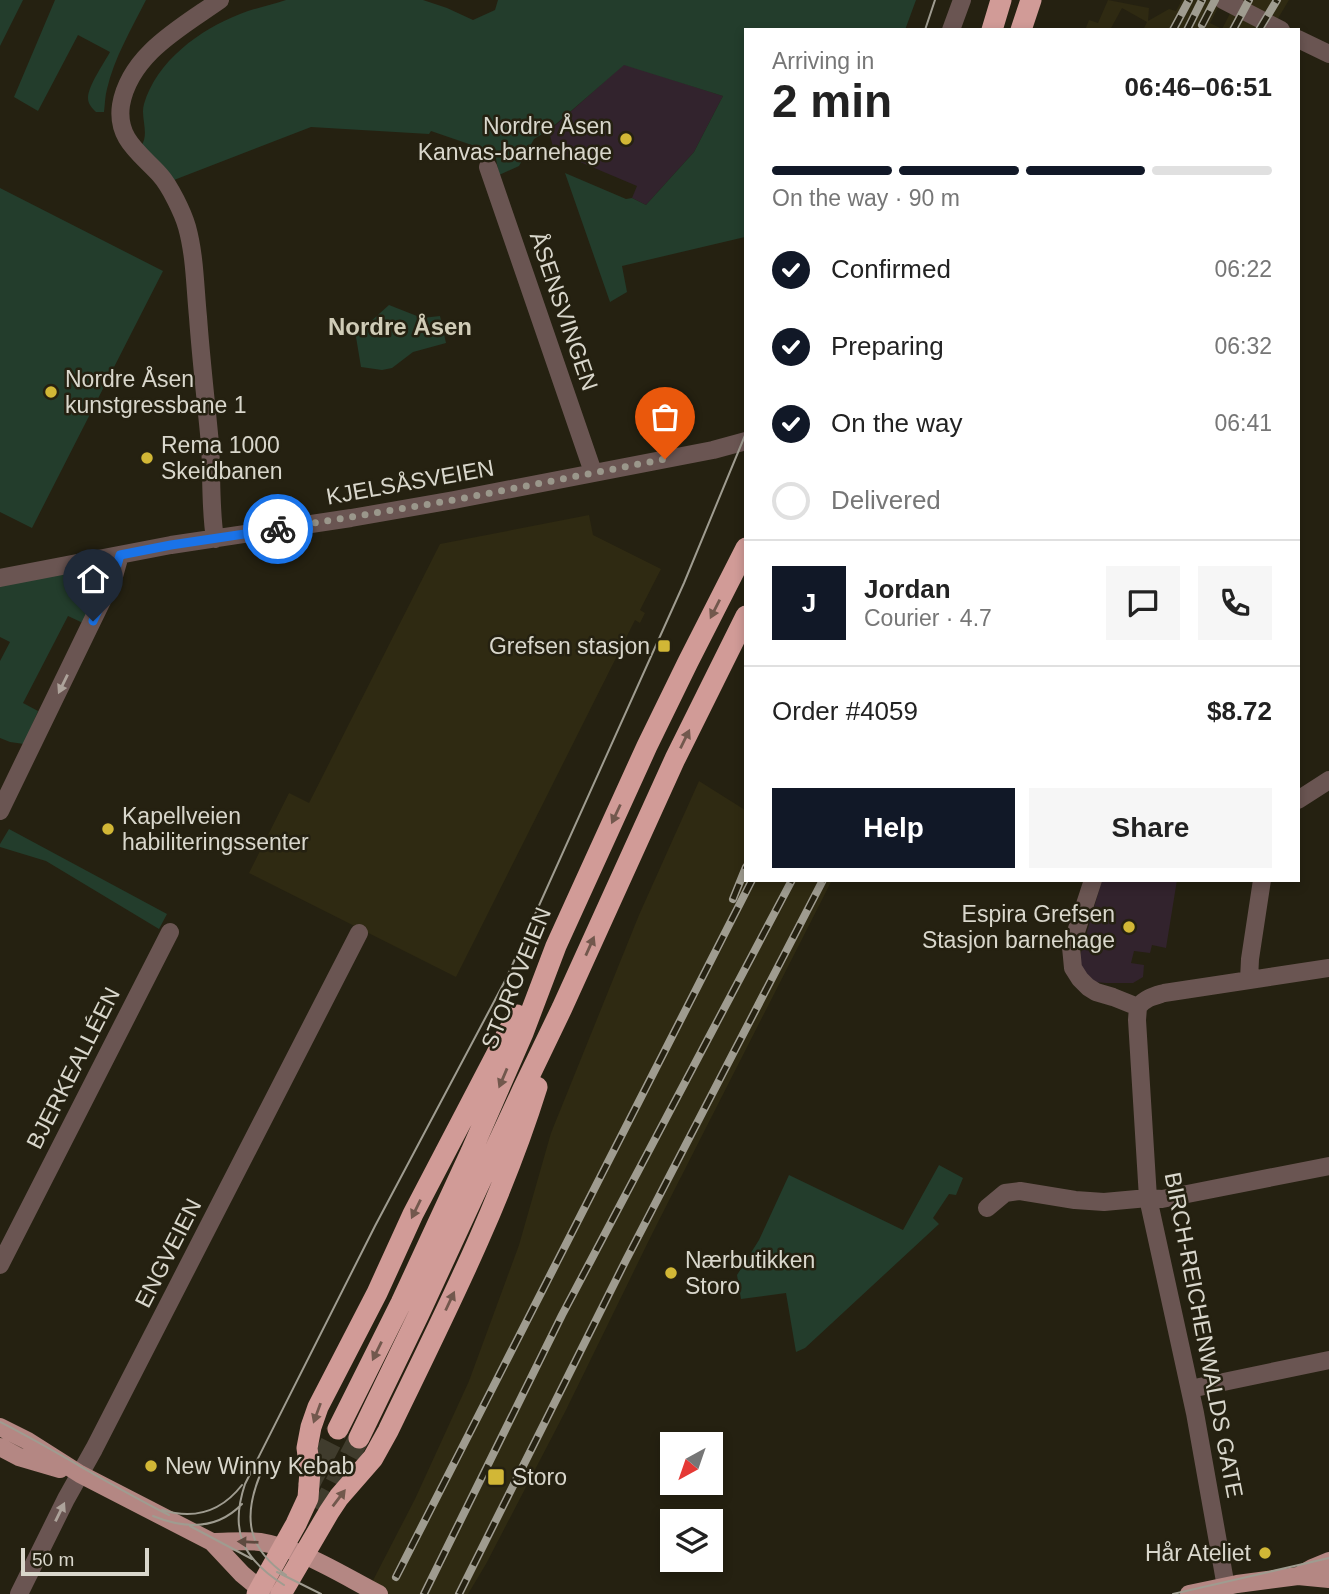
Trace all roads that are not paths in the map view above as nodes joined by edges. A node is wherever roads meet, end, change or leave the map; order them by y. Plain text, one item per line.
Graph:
1 (220, 0) edge
2 (962, 0) edge
3 (1001, 0) edge
4 (1031, 0) edge
5 (1223, 0) edge
6 (952, 28) edge
7 (993, 28) edge
8 (1022, 28) edge
9 (1277, 28) edge
10 (1300, 39) edge
11 (1329, 54) edge
12 (488, 167) dead end
13 (744, 442) edge
14 (593, 472) junction
15 (215, 539) junction
16 (744, 552) edge
17 (120, 555) junction
18 (0, 578) edge
19 (744, 620) edge
20 (1329, 780) edge
21 (1300, 799) edge
22 (0, 811) edge
23 (1092, 882) edge
24 (1262, 882) edge
25 (170, 932) dead end
26 (359, 933) dead end
27 (556, 946) junction
28 (1329, 968) edge
29 (1249, 980) junction
30 (1138, 1007) junction
31 (562, 1008) junction
32 (1329, 1166) edge
33 (1149, 1198) junction
34 (987, 1208) dead end
35 (0, 1265) edge
36 (1329, 1360) edge
37 (1190, 1389) junction
38 (0, 1427) edge
39 (338, 1429) tunnel mouth
40 (359, 1438) tunnel mouth
41 (0, 1447) edge
42 (80, 1474) junction
43 (212, 1542) junction
44 (282, 1548) junction
45 (303, 1556) junction
46 (1329, 1561) edge
47 (1298, 1576) junction
48 (1329, 1579) edge
49 (1234, 1588) edge
50 (261, 1592) edge
51 (19, 1594) edge
52 (281, 1594) edge
53 (379, 1594) edge
54 (1189, 1594) edge

1 - 15 street
2 - 6 street
3 - 7 highway
4 - 8 highway
5 - 9 street
10 - 11 street
12 - 14 street, ÅSENSVINGEN
13 - 14 street, KJELSÅSVEIEN
14 - 15 street, KJELSÅSVEIEN
15 - 17 street, KJELSÅSVEIEN
16 -> 27 highway, STOROVEIEN
17 - 18 street, KJELSÅSVEIEN
17 -> 22 street
31 -> 19 highway
20 - 21 street
23 - 30 street
24 - 29 street
25 - 35 street, BJERKEALLÉEN
26 - 42 street, ENGVEIEN
27 -> 39 highway, STOROVEIEN
27 -> 44 highway
28 - 29 street
29 - 30 street
30 - 33 street, BIRCH-REICHENWALDS GATE
31 - 40 highway
45 -> 31 highway
32 - 33 street
33 - 34 street
33 - 37 street, BIRCH-REICHENWALDS GATE
36 - 37 street
37 - 49 street, BIRCH-REICHENWALDS GATE
38 - 42 main road
41 - 42 main road
42 - 43 main road
51 -> 42 street, ENGVEIEN
44 -> 43 main road
43 - 50 main road
44 - 45 main road
44 - 50 highway
45 - 52 highway
45 - 53 main road
46 - 47 main road
47 - 48 main road
47 - 49 main road
49 - 54 main road

